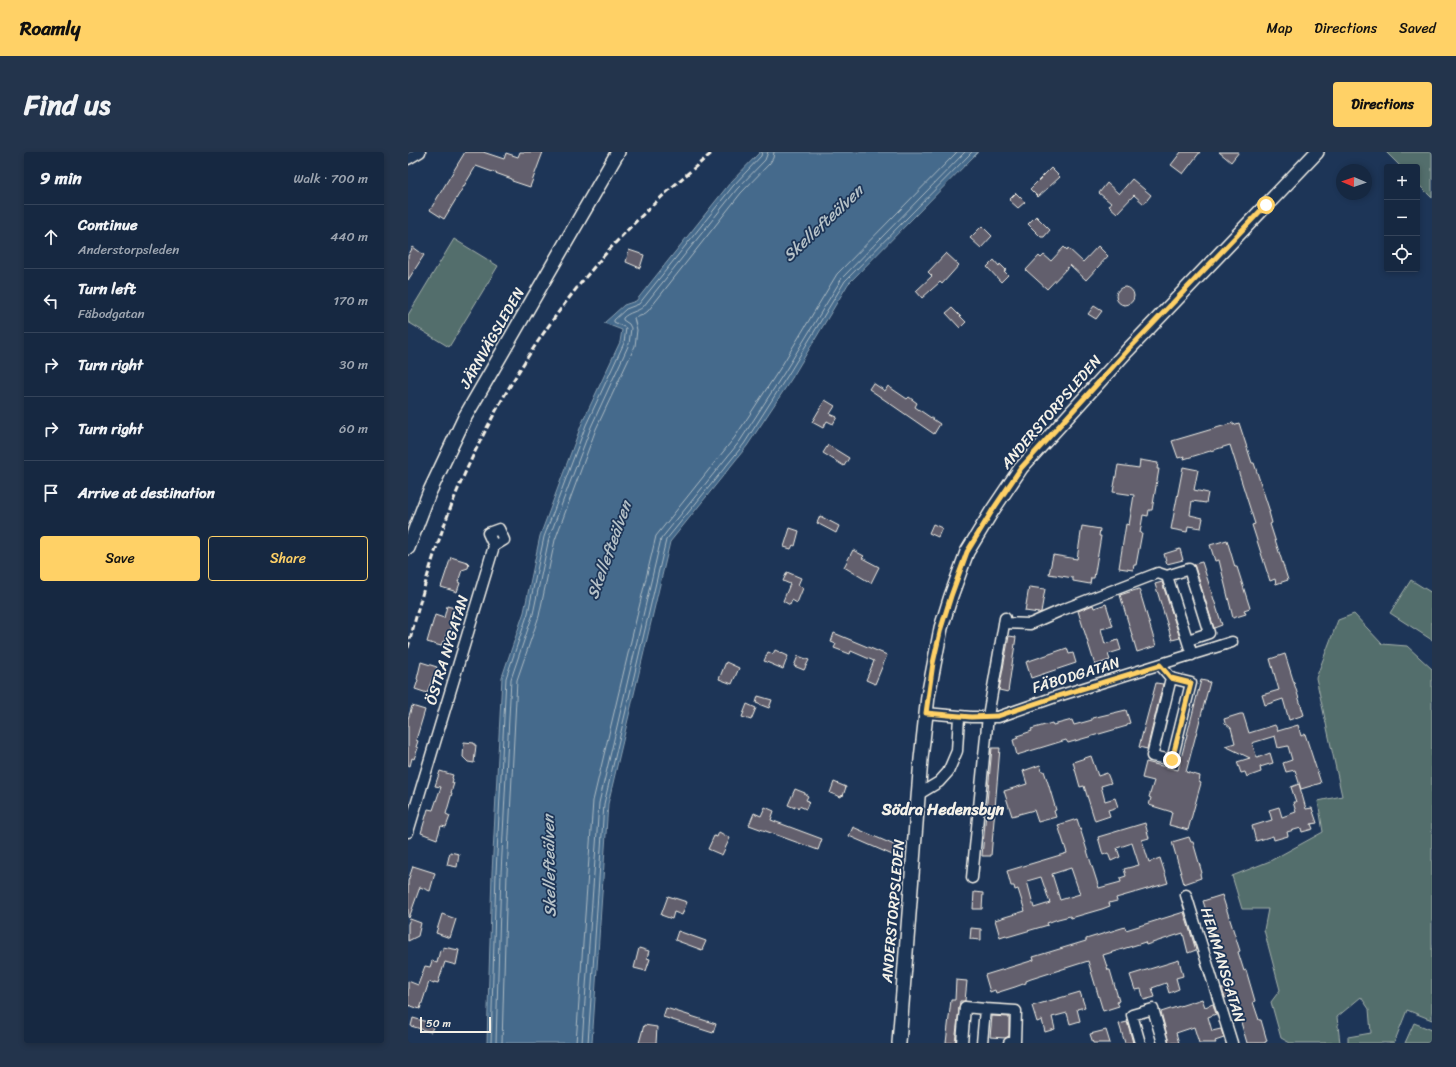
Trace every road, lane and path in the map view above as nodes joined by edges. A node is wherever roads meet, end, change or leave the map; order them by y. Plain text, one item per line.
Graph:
1 (420, 152) edge
2 (618, 152) edge
3 (1317, 152) edge
4 (408, 159) edge
5 (494, 546) dead end
6 (408, 548) edge
7 (1167, 576) junction
8 (1188, 640) junction
9 (1232, 642) dead end
10 (1192, 655) junction
11 (1160, 665) junction
12 (1171, 678) junction
13 (926, 713) junction
14 (959, 716) junction
15 (988, 716) junction
16 (919, 794) junction
17 (408, 832) edge
18 (972, 878) dead end
19 (1186, 895) dead end
20 (985, 1009) junction
21 (899, 1043) edge
22 (962, 1043) edge
23 (982, 1043) edge
24 (1009, 1043) edge
25 (1140, 1043) edge
26 (1163, 1043) edge
27 (1232, 1043) edge

1 - 4 street
2 - 6 main road, JÄRNVÄGSLEDEN
3 - 13 main road, ANDERSTORPSLEDEN
5 - 17 street, ÖSTRA NYGATAN
7 - 8 street
7 - 8 street
7 - 15 street
8 - 10 street
9 - 10 street, FÄBODGATAN
10 - 11 street, FÄBODGATAN
11 - 12 street
11 - 15 street, FÄBODGATAN
12 - 12 street
13 - 14 street, FÄBODGATAN
13 - 16 main road, ANDERSTORPSLEDEN
14 - 15 street, FÄBODGATAN
14 - 16 street
15 - 18 street
16 - 21 main road, ANDERSTORPSLEDEN
19 - 27 street, HEMMANSGATAN
20 - 22 street
20 - 23 street
20 - 24 street
25 - 26 street

